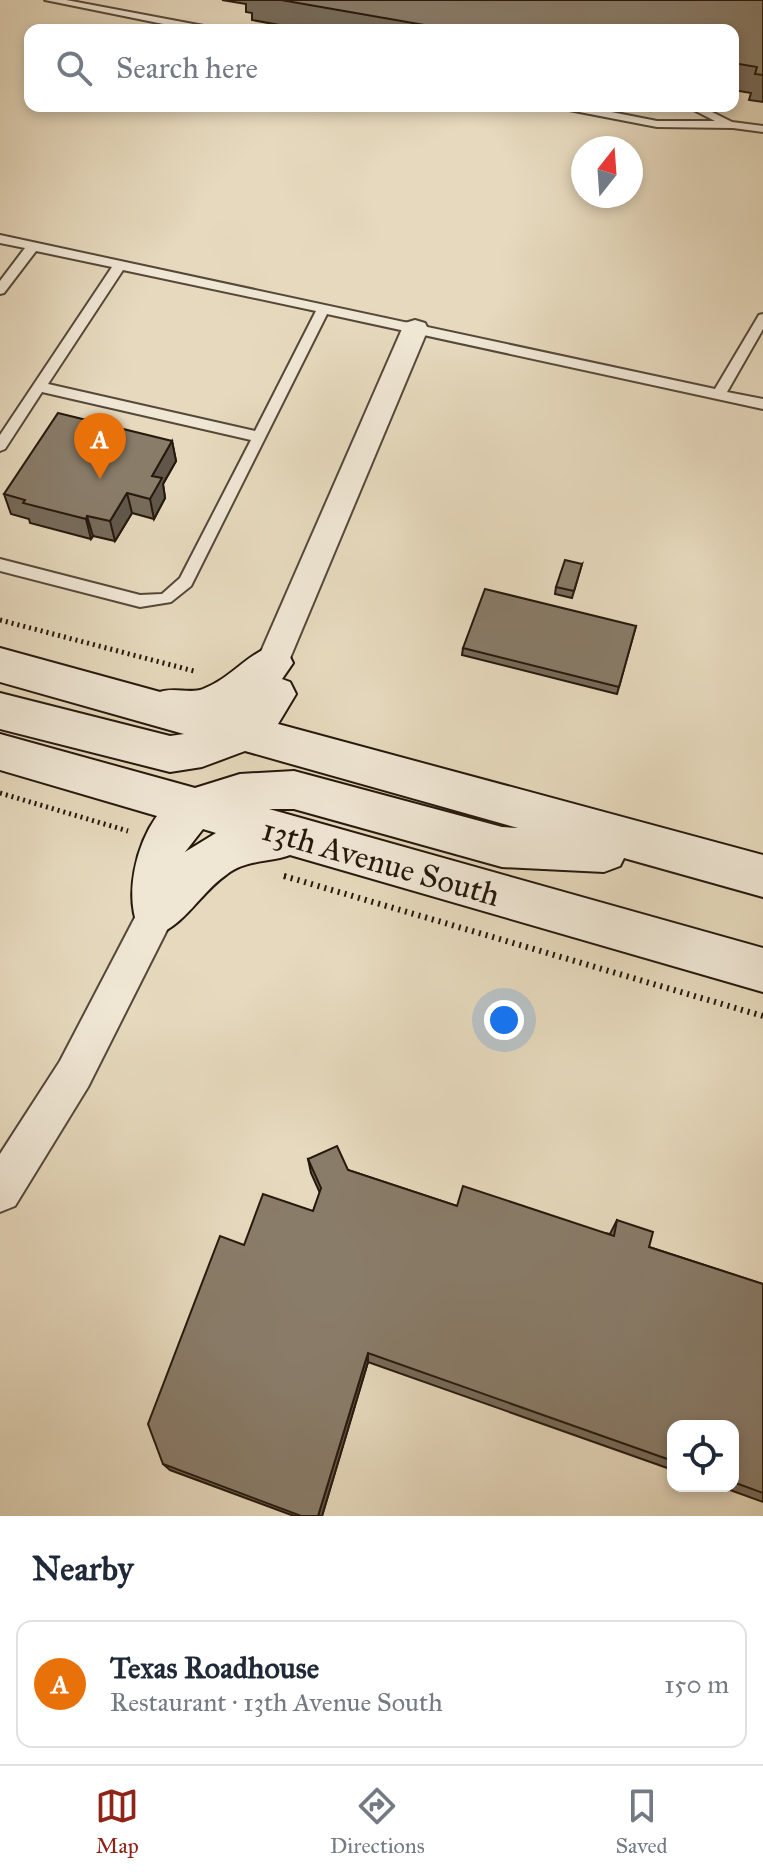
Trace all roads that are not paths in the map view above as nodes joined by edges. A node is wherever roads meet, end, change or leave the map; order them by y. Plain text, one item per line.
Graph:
1 (50, 0) edge
2 (177, 24) edge
3 (595, 112) edge
4 (704, 112) edge
5 (733, 125) junction
6 (763, 129) edge
7 (0, 239) edge
8 (33, 246) junction
9 (120, 265) junction
10 (0, 290) edge
11 (323, 309) junction
12 (763, 318) edge
13 (415, 329) junction
14 (39, 387) junction
15 (719, 394) junction
16 (763, 404) edge
17 (259, 437) junction
18 (0, 446) edge
19 (0, 565) edge
20 (0, 665) edge
21 (274, 678) junction
22 (143, 703) junction
23 (0, 711) edge
24 (238, 733) junction
25 (20, 758) edge
26 (342, 761) junction
27 (166, 828) junction
28 (288, 856) junction
29 (686, 856) junction
30 (763, 876) edge
31 (156, 914) junction
32 (763, 970) edge
33 (0, 1191) edge

1 - 2 lane
3 - 5 lane
4 - 5 lane
5 - 6 lane
7 - 8 lane
8 - 9 lane
8 - 10 lane
9 - 11 lane
9 - 14 lane
11 - 13 lane
11 - 17 lane
12 - 15 lane
13 - 15 lane
13 - 21 street
14 - 17 lane
14 - 18 lane
15 - 16 lane
17 - 19 lane
20 - 22 main road
21 - 22 main road
21 - 24 main road
21 - 26 main road
22 - 24 main road
23 - 24 main road
24 - 26 main road
25 - 27 main road
26 - 29 main road
27 - 28 main road, 13th Avenue South
27 - 29 main road
27 - 31 main road
28 - 31 main road
28 - 32 main road, 13th Avenue South
29 - 30 main road
31 - 33 street

